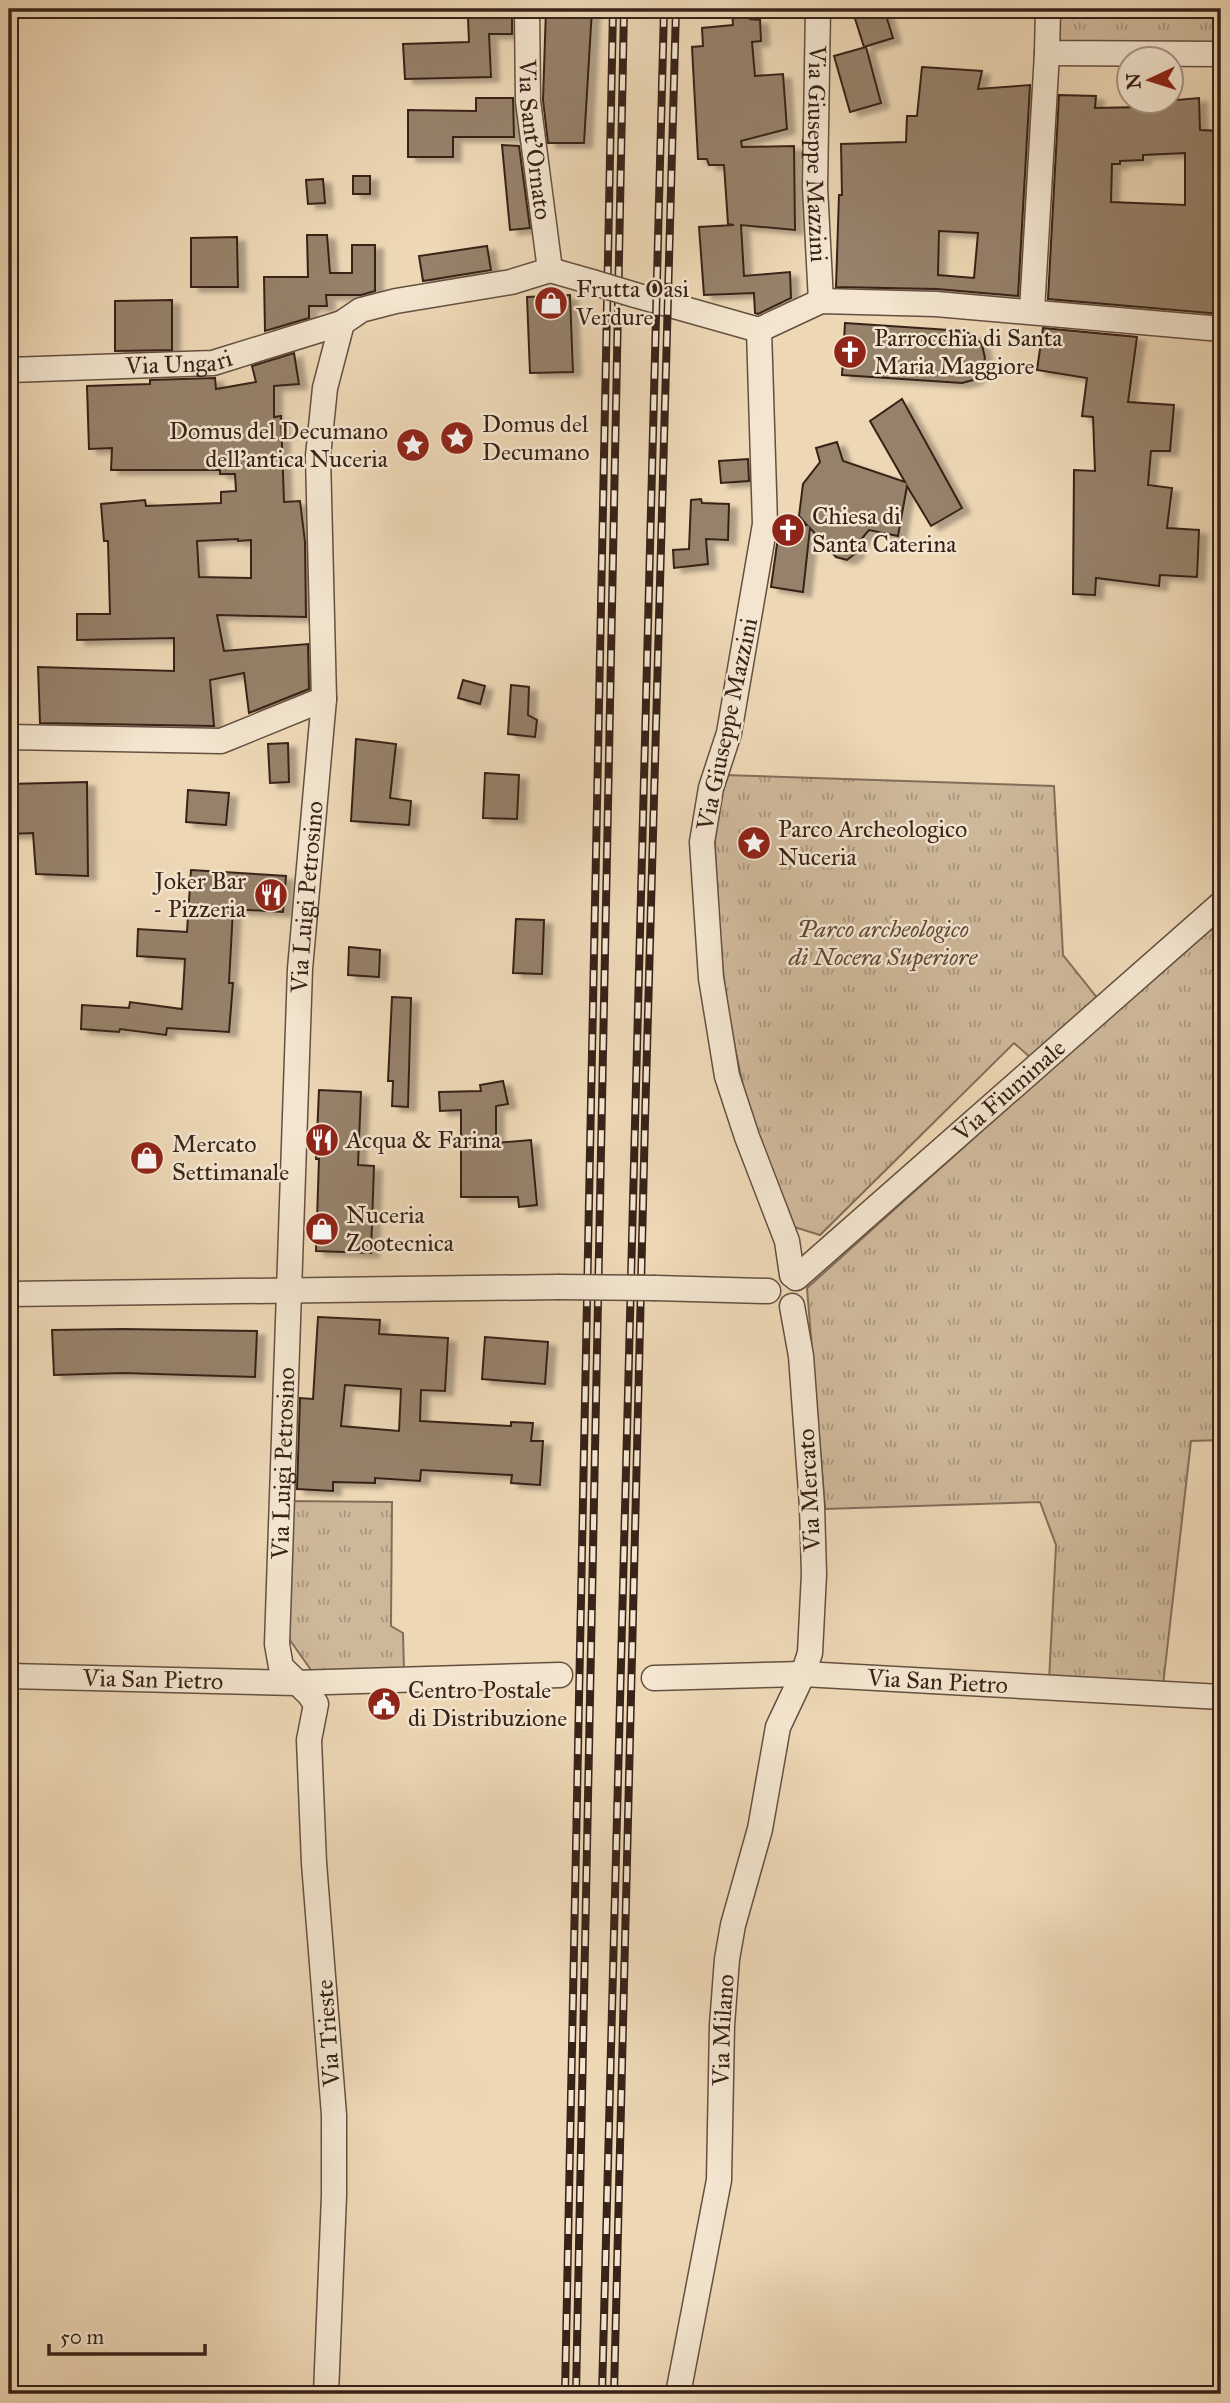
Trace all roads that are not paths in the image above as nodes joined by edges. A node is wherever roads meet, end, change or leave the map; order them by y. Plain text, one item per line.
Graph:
1 (527, 9) edge
2 (818, 9) edge
3 (1048, 9) edge
4 (1047, 53) junction
5 (1221, 54) edge
6 (550, 270) junction
7 (821, 301) junction
8 (1032, 311) junction
9 (342, 323) junction
10 (1221, 329) edge
11 (759, 330) junction
12 (9, 370) edge
13 (324, 699) junction
14 (9, 737) edge
15 (1221, 904) edge
16 (794, 1277) junction
17 (288, 1289) junction
18 (768, 1291) junction
19 (9, 1294) edge
20 (792, 1306) junction
21 (803, 1674) junction
22 (560, 1675) dead end
23 (9, 1676) edge
24 (654, 1678) dead end
25 (295, 1683) junction
26 (1221, 1697) edge
27 (326, 2394) edge
28 (678, 2394) edge

1 - 6 street, Via Sant'Ornato
2 - 7 street, Via Giuseppe Mazzini
3 - 4 street
4 - 5 street
4 - 8 street
6 - 9 street
6 - 11 street, bridge
7 - 8 street
7 - 11 street
8 - 10 street
9 - 12 street, Via Ungari
9 - 13 street, Via Luigi Petrosino
11 - 16 street, Via Giuseppe Mazzini
13 - 14 street
13 - 17 street, Via Luigi Petrosino
15 - 16 street, Via Fiuminale
16 - 18 street
16 - 20 street
17 - 18 street, bridge
17 - 19 street
17 - 25 street, Via Luigi Petrosino
18 - 20 street
20 - 21 street, Via Mercato
21 - 24 street, Via San Pietro
21 - 26 street, Via San Pietro
21 - 28 street, Via Milano
22 - 25 street, Via San Pietro
23 - 25 street, Via San Pietro
25 - 27 street, Via Trieste

